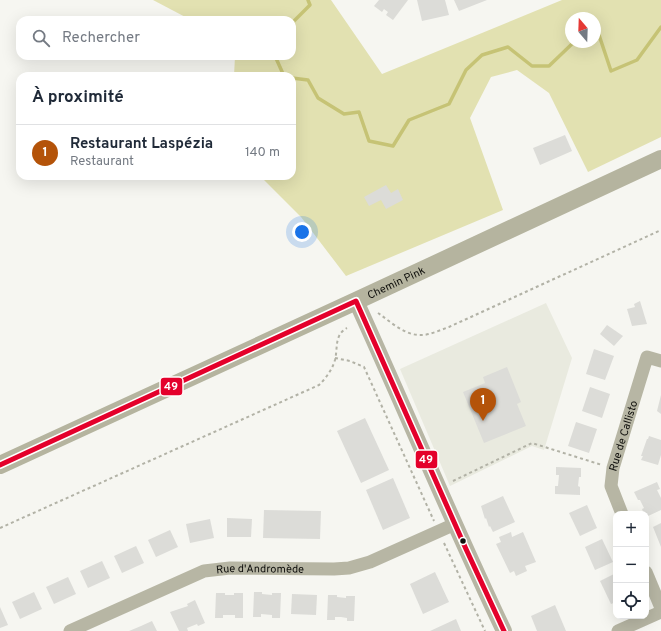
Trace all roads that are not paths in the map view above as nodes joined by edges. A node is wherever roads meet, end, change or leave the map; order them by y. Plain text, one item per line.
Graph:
1 (661, 159) edge
2 (356, 301) junction
3 (661, 361) edge
4 (0, 465) edge
5 (621, 511) edge
6 (455, 524) junction
7 (649, 579) edge
8 (661, 608) edge
9 (661, 612) edge
10 (70, 631) edge
11 (504, 631) edge
12 (618, 631) edge

1 - 2 main road, Chemin Pink
2 - 4 main road, Chemin Pink
2 - 6 street
3 - 5 street, Rue de Callisto
6 - 10 street, Rue d'Andromède
6 - 11 street
7 - 8 street
9 - 12 street

